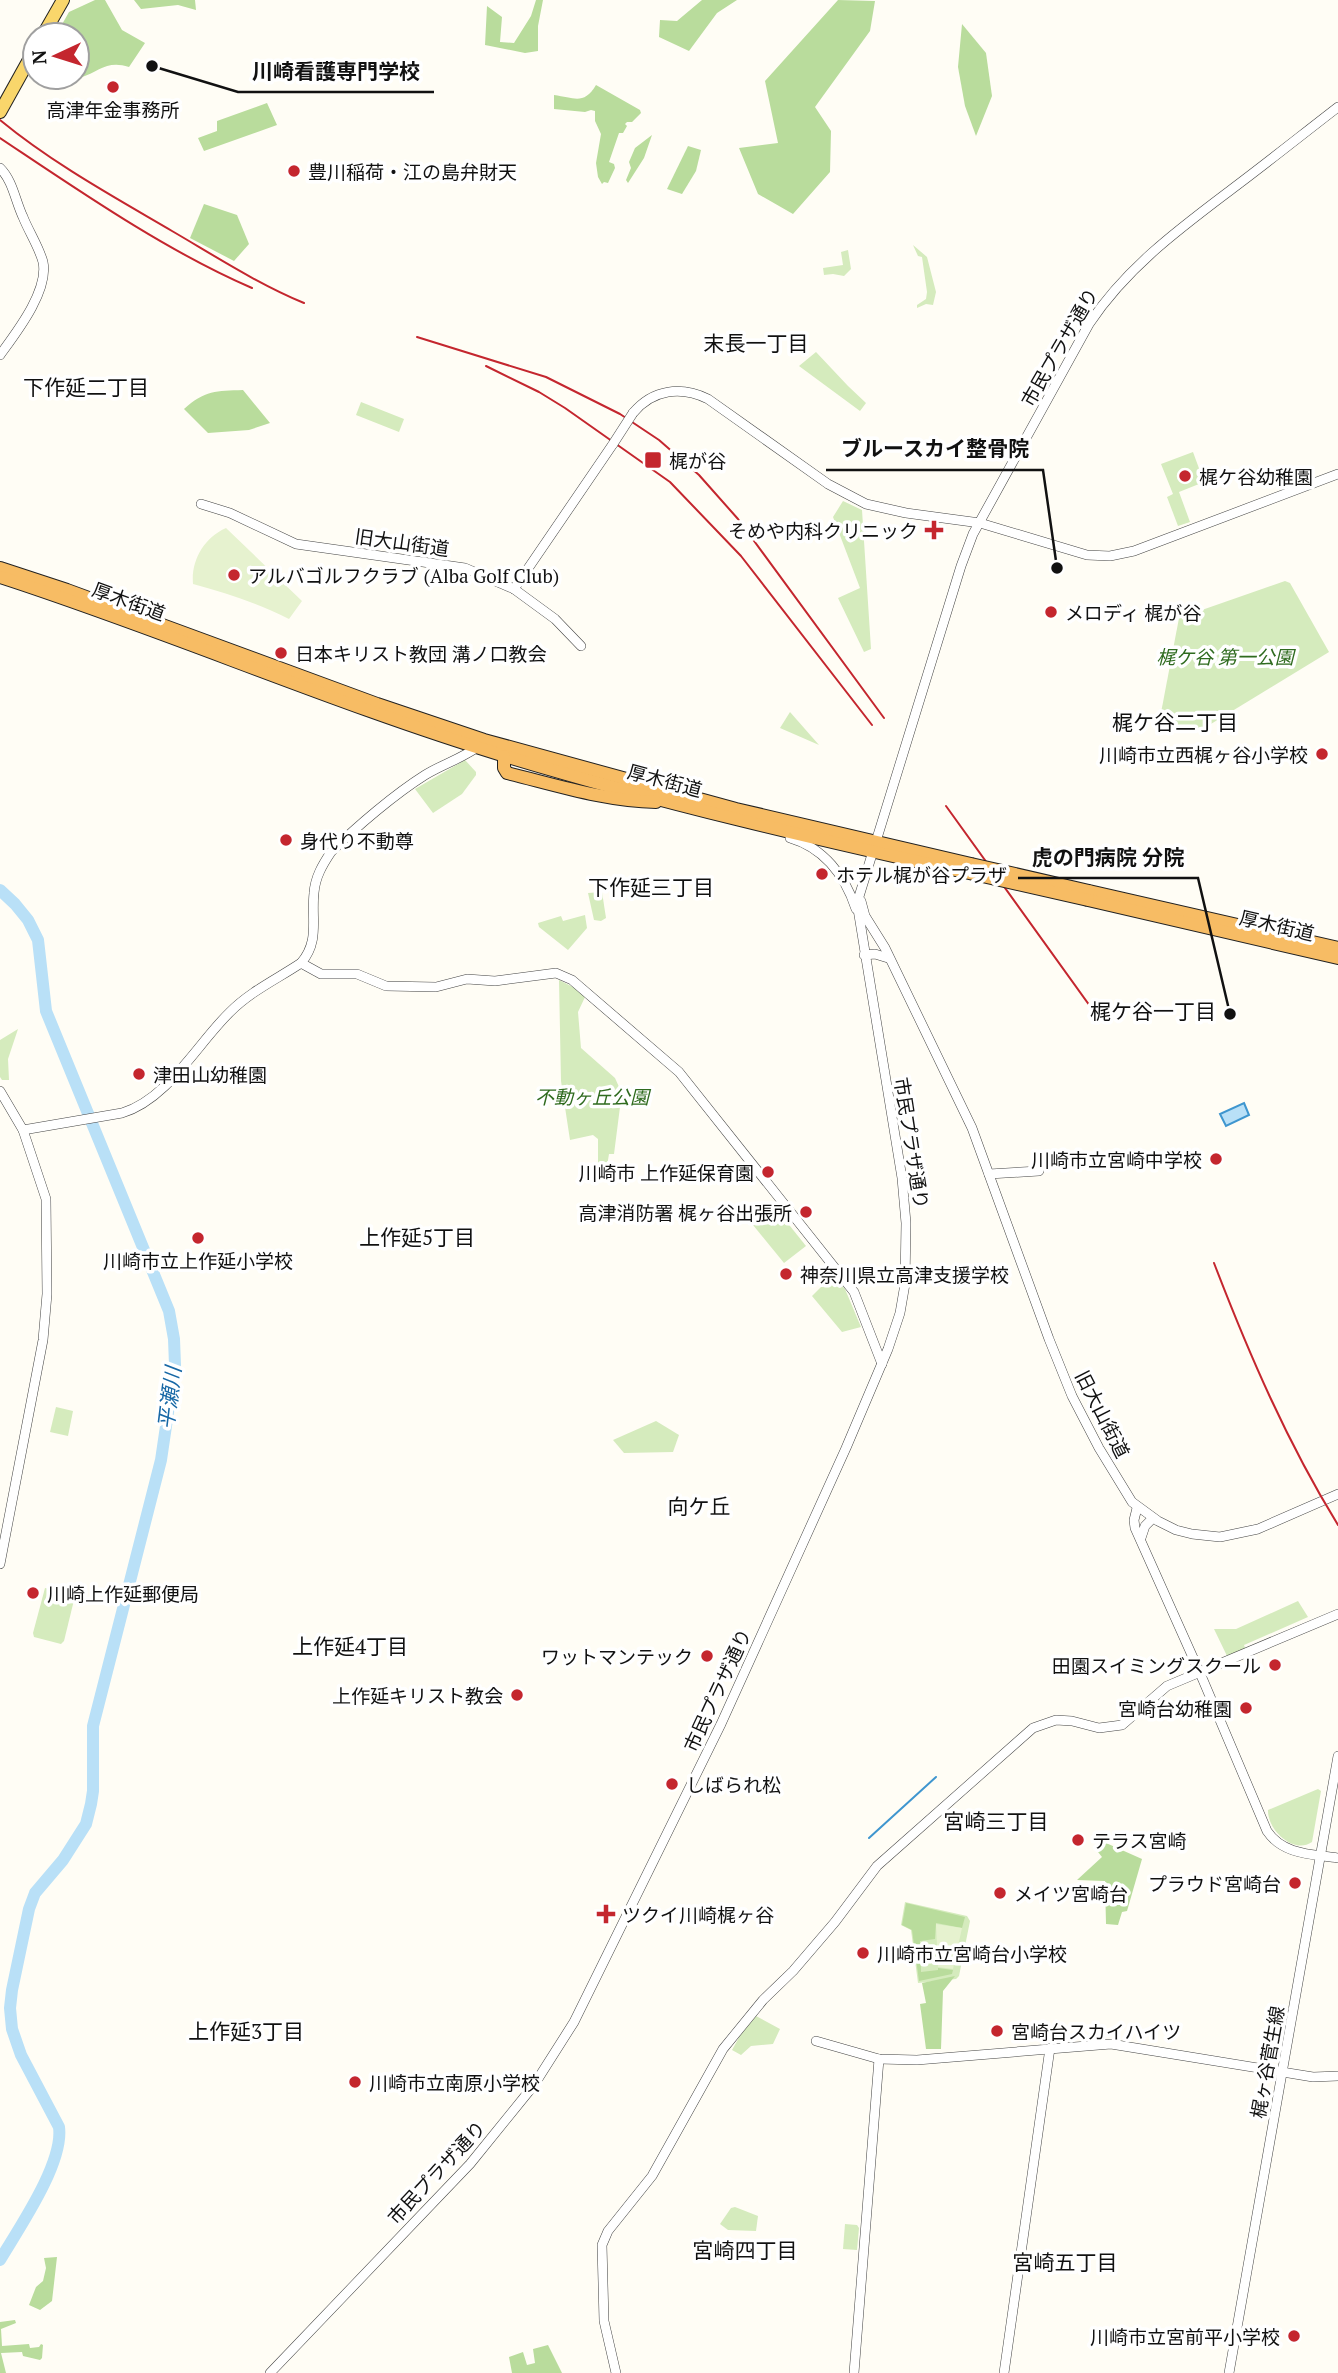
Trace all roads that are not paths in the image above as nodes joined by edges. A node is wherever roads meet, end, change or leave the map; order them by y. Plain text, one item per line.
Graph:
1 (63, 0) edge
2 (51, 21) edge
3 (21, 74) edge
4 (1338, 107) edge
5 (0, 112) edge
6 (0, 168) edge
7 (0, 355) edge
8 (1338, 474) edge
9 (201, 505) dead end
10 (980, 523) junction
11 (0, 568) edge
12 (0, 577) edge
13 (514, 589) junction
14 (581, 646) dead end
15 (481, 744) junction
16 (765, 826) junction
17 (874, 848) junction
18 (861, 889) junction
19 (1089, 896) junction
20 (857, 910) junction
21 (1338, 948) edge
22 (864, 955) junction
23 (888, 958) junction
24 (1338, 958) edge
25 (301, 963) junction
26 (0, 1091) edge
27 (23, 1130) junction
28 (1039, 1171) dead end
29 (989, 1174) junction
30 (882, 1364) junction
31 (1338, 1494) edge
32 (1137, 1508) junction
33 (1153, 1518) junction
34 (1141, 1538) junction
35 (0, 1564) edge
36 (1338, 1614) edge
37 (1200, 1673) junction
38 (1338, 1756) edge
39 (1320, 1856) junction
40 (1338, 1858) edge
41 (816, 2041) dead end
42 (1050, 2048) junction
43 (879, 2059) junction
44 (1283, 2072) junction
45 (1338, 2076) edge
46 (270, 2373) edge
47 (616, 2373) edge
48 (854, 2373) edge
49 (1004, 2373) edge
50 (1229, 2373) edge

1 - 2 main road
3 - 5 main road
4 - 10 street, 市民プラザ通り
6 - 7 street
8 - 10 street
9 - 13 street, 旧大山街道
10 - 13 street, bridge
10 - 17 street, 市民プラザ通り
11 - 15 highway, 厚木街道
12 - 15 highway, 厚木街道
13 - 14 street, 旧大山街道
15 - 16 highway, 厚木街道
15 - 17 highway, 厚木街道
15 - 25 street
16 - 17 highway, 厚木街道
16 - 20 street, 市民プラザ通り
17 - 18 street, 市民プラザ通り
17 - 19 highway, 厚木街道, bridge
18 - 20 street, 市民プラザ通り
18 - 23 street
19 - 21 highway, 厚木街道
19 - 24 highway, 厚木街道
20 - 22 street, 市民プラザ通り
22 - 23 street
22 - 30 street, 市民プラザ通り
23 - 29 street, 旧大山街道
25 - 27 street
25 - 30 street
26 - 27 street
27 - 35 street
28 - 29 street
29 - 32 street, 旧大山街道
30 - 46 street, 市民プラザ通り
31 - 33 street
32 - 33 street
32 - 34 street, 旧大山街道
33 - 34 street
34 - 37 street, 旧大山街道
36 - 37 street
37 - 39 street, 旧大山街道
37 - 47 street
38 - 39 street, 梶ヶ谷菅生線
39 - 40 street, 旧大山街道
39 - 44 street, 梶ヶ谷菅生線
41 - 43 street
42 - 43 street
42 - 44 street
42 - 49 street
43 - 48 street
44 - 45 street
44 - 50 street, 梶ヶ谷菅生線

